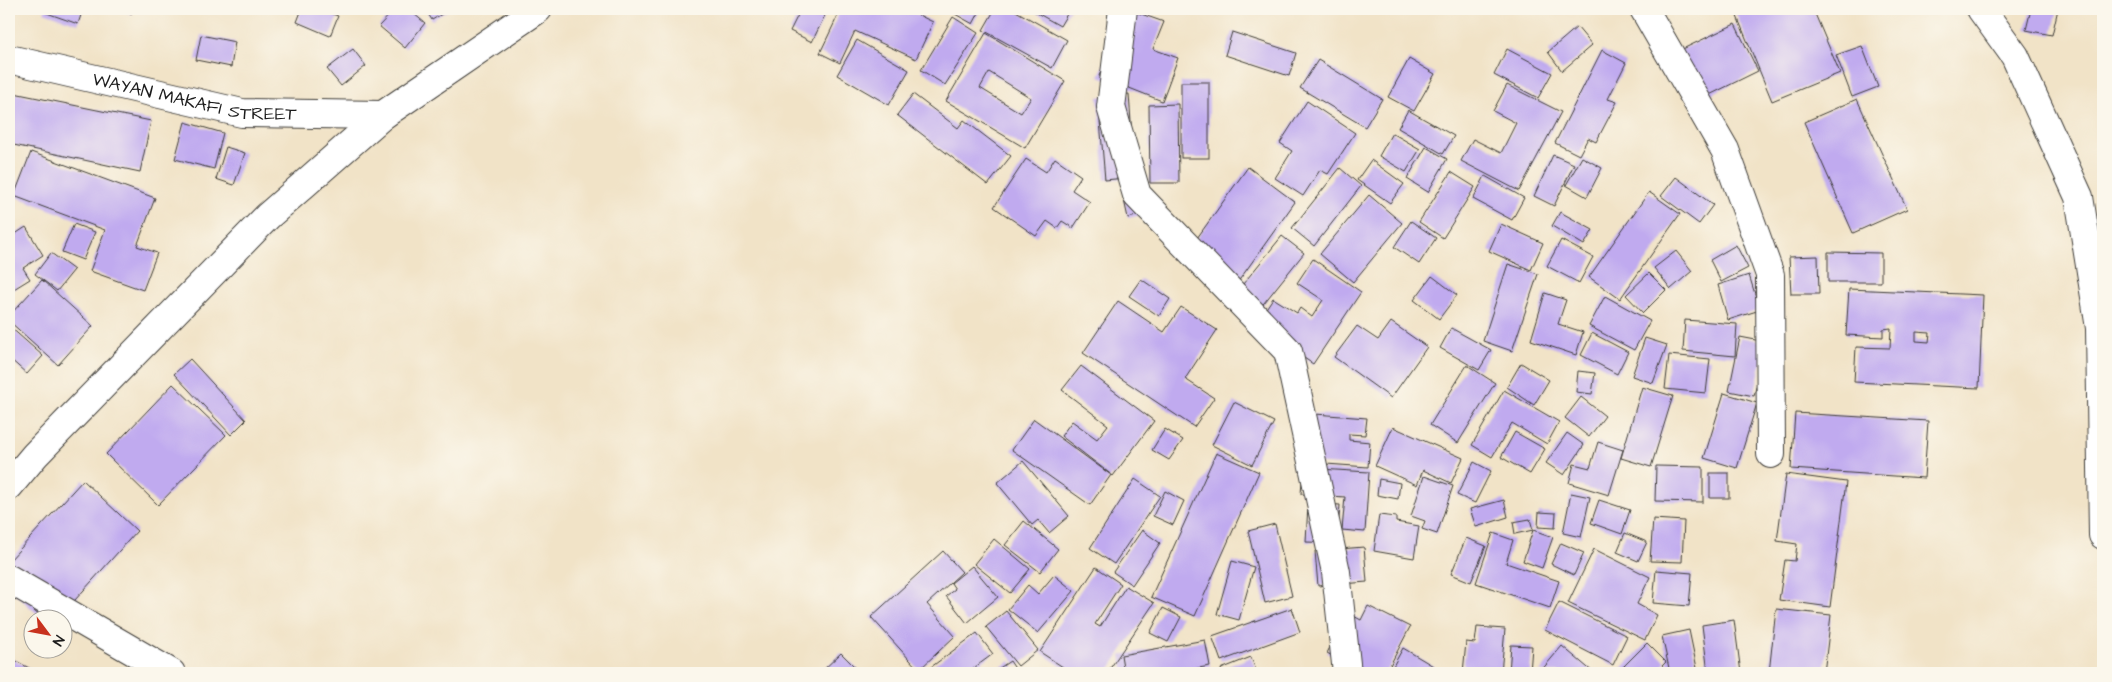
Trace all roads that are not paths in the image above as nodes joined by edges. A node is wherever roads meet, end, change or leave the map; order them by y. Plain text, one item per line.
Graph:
1 (538, 9) edge
2 (1123, 9) edge
3 (1644, 9) edge
4 (1981, 9) edge
5 (9, 59) edge
6 (383, 115) junction
7 (1771, 454) dead end
8 (9, 486) edge
9 (2103, 535) edge
10 (9, 579) edge
11 (171, 673) edge
12 (1347, 673) edge

1 - 6 street
2 - 12 street
3 - 7 street
4 - 9 street
5 - 6 street, WAYAN MAKAFI STREET
6 - 8 street
10 - 11 street

